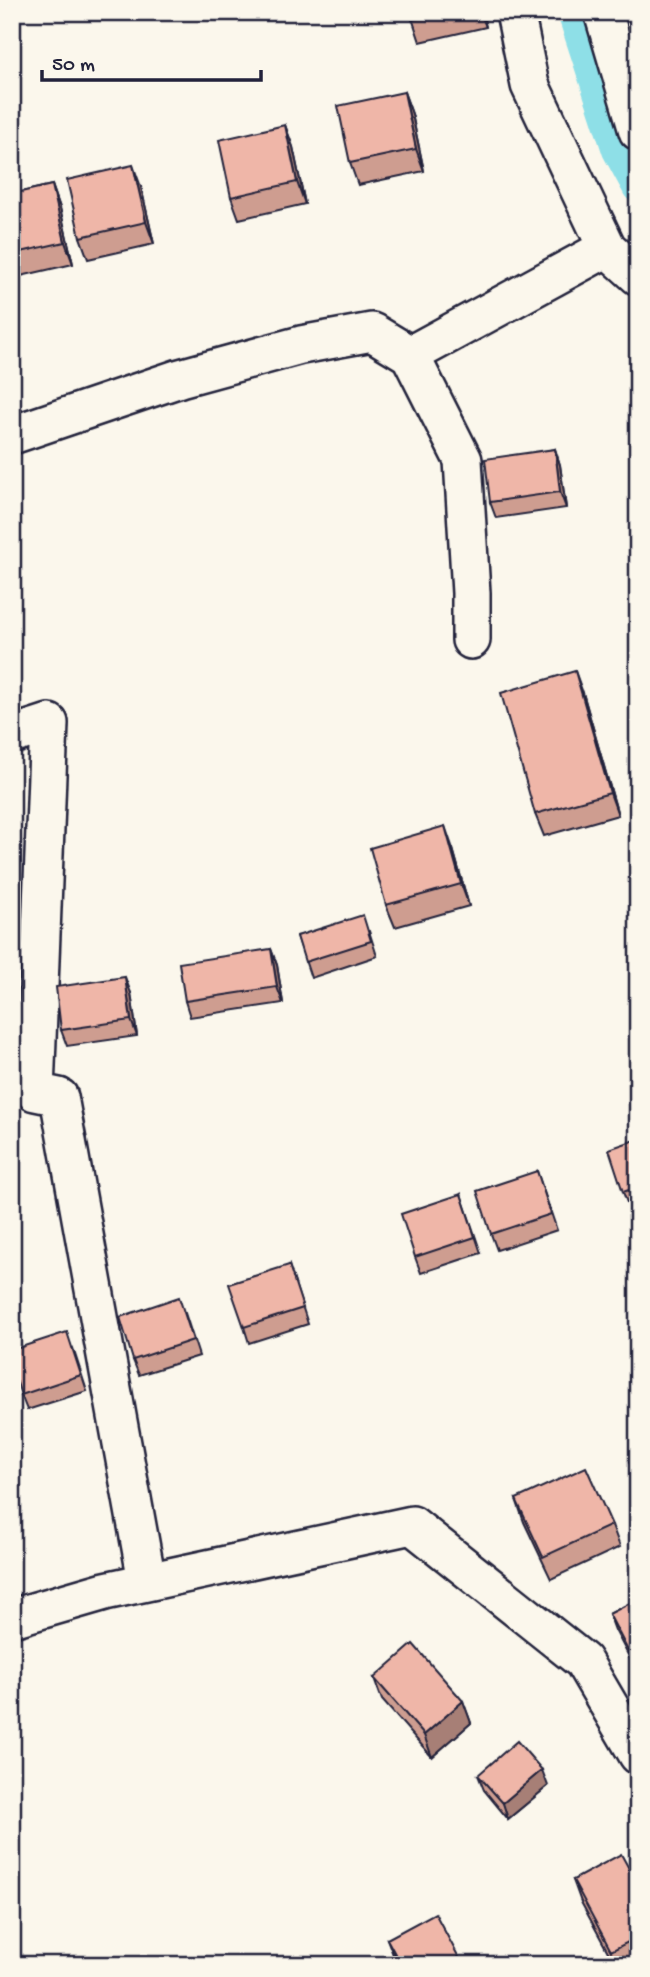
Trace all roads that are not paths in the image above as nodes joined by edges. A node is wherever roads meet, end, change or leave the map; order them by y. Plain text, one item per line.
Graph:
1 (515, 12) edge
2 (603, 12) edge
3 (638, 131) edge
4 (607, 248) junction
5 (638, 276) edge
6 (410, 355) junction
7 (12, 435) edge
8 (471, 640) dead end
9 (12, 735) edge
10 (147, 1581) junction
11 (12, 1618) edge
12 (638, 1755) edge

1 - 4 street
2 - 3 street
4 - 5 street
4 - 6 street
6 - 7 street
6 - 8 street
9 - 10 street
10 - 11 street
10 - 12 street

